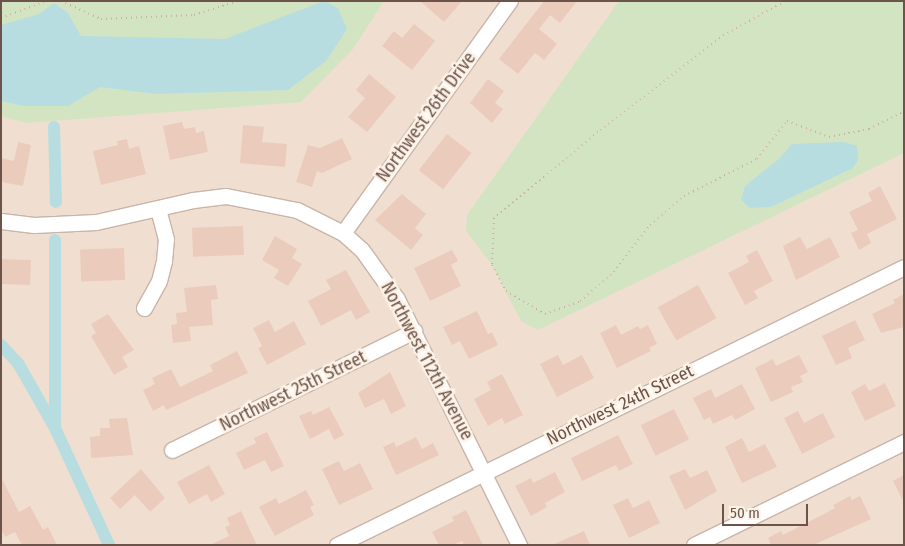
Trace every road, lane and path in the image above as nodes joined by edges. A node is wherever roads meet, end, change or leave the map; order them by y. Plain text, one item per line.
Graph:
1 (46, 1) edge
2 (61, 1) edge
3 (238, 1) edge
4 (510, 1) edge
5 (785, 1) edge
6 (1, 18) edge
7 (904, 111) edge
8 (158, 210) junction
9 (1, 221) edge
10 (343, 233) junction
11 (904, 267) edge
12 (144, 308) dead end
13 (414, 331) junction
14 (904, 442) edge
15 (172, 450) dead end
16 (484, 471) junction
17 (337, 545) edge
18 (519, 545) edge
19 (694, 545) edge

1 - 6 path
2 - 3 path
4 - 10 street, Northwest 26th Drive
5 - 7 path
8 - 9 street, Northwest 112th Avenue
8 - 10 street, Northwest 112th Avenue
8 - 12 street
10 - 13 street, Northwest 112th Avenue
11 - 16 street, Northwest 24th Street
13 - 15 street, Northwest 25th Street
13 - 16 street, Northwest 112th Avenue
14 - 19 street
16 - 17 street, Northwest 24th Street
16 - 18 street, Northwest 112th Avenue

